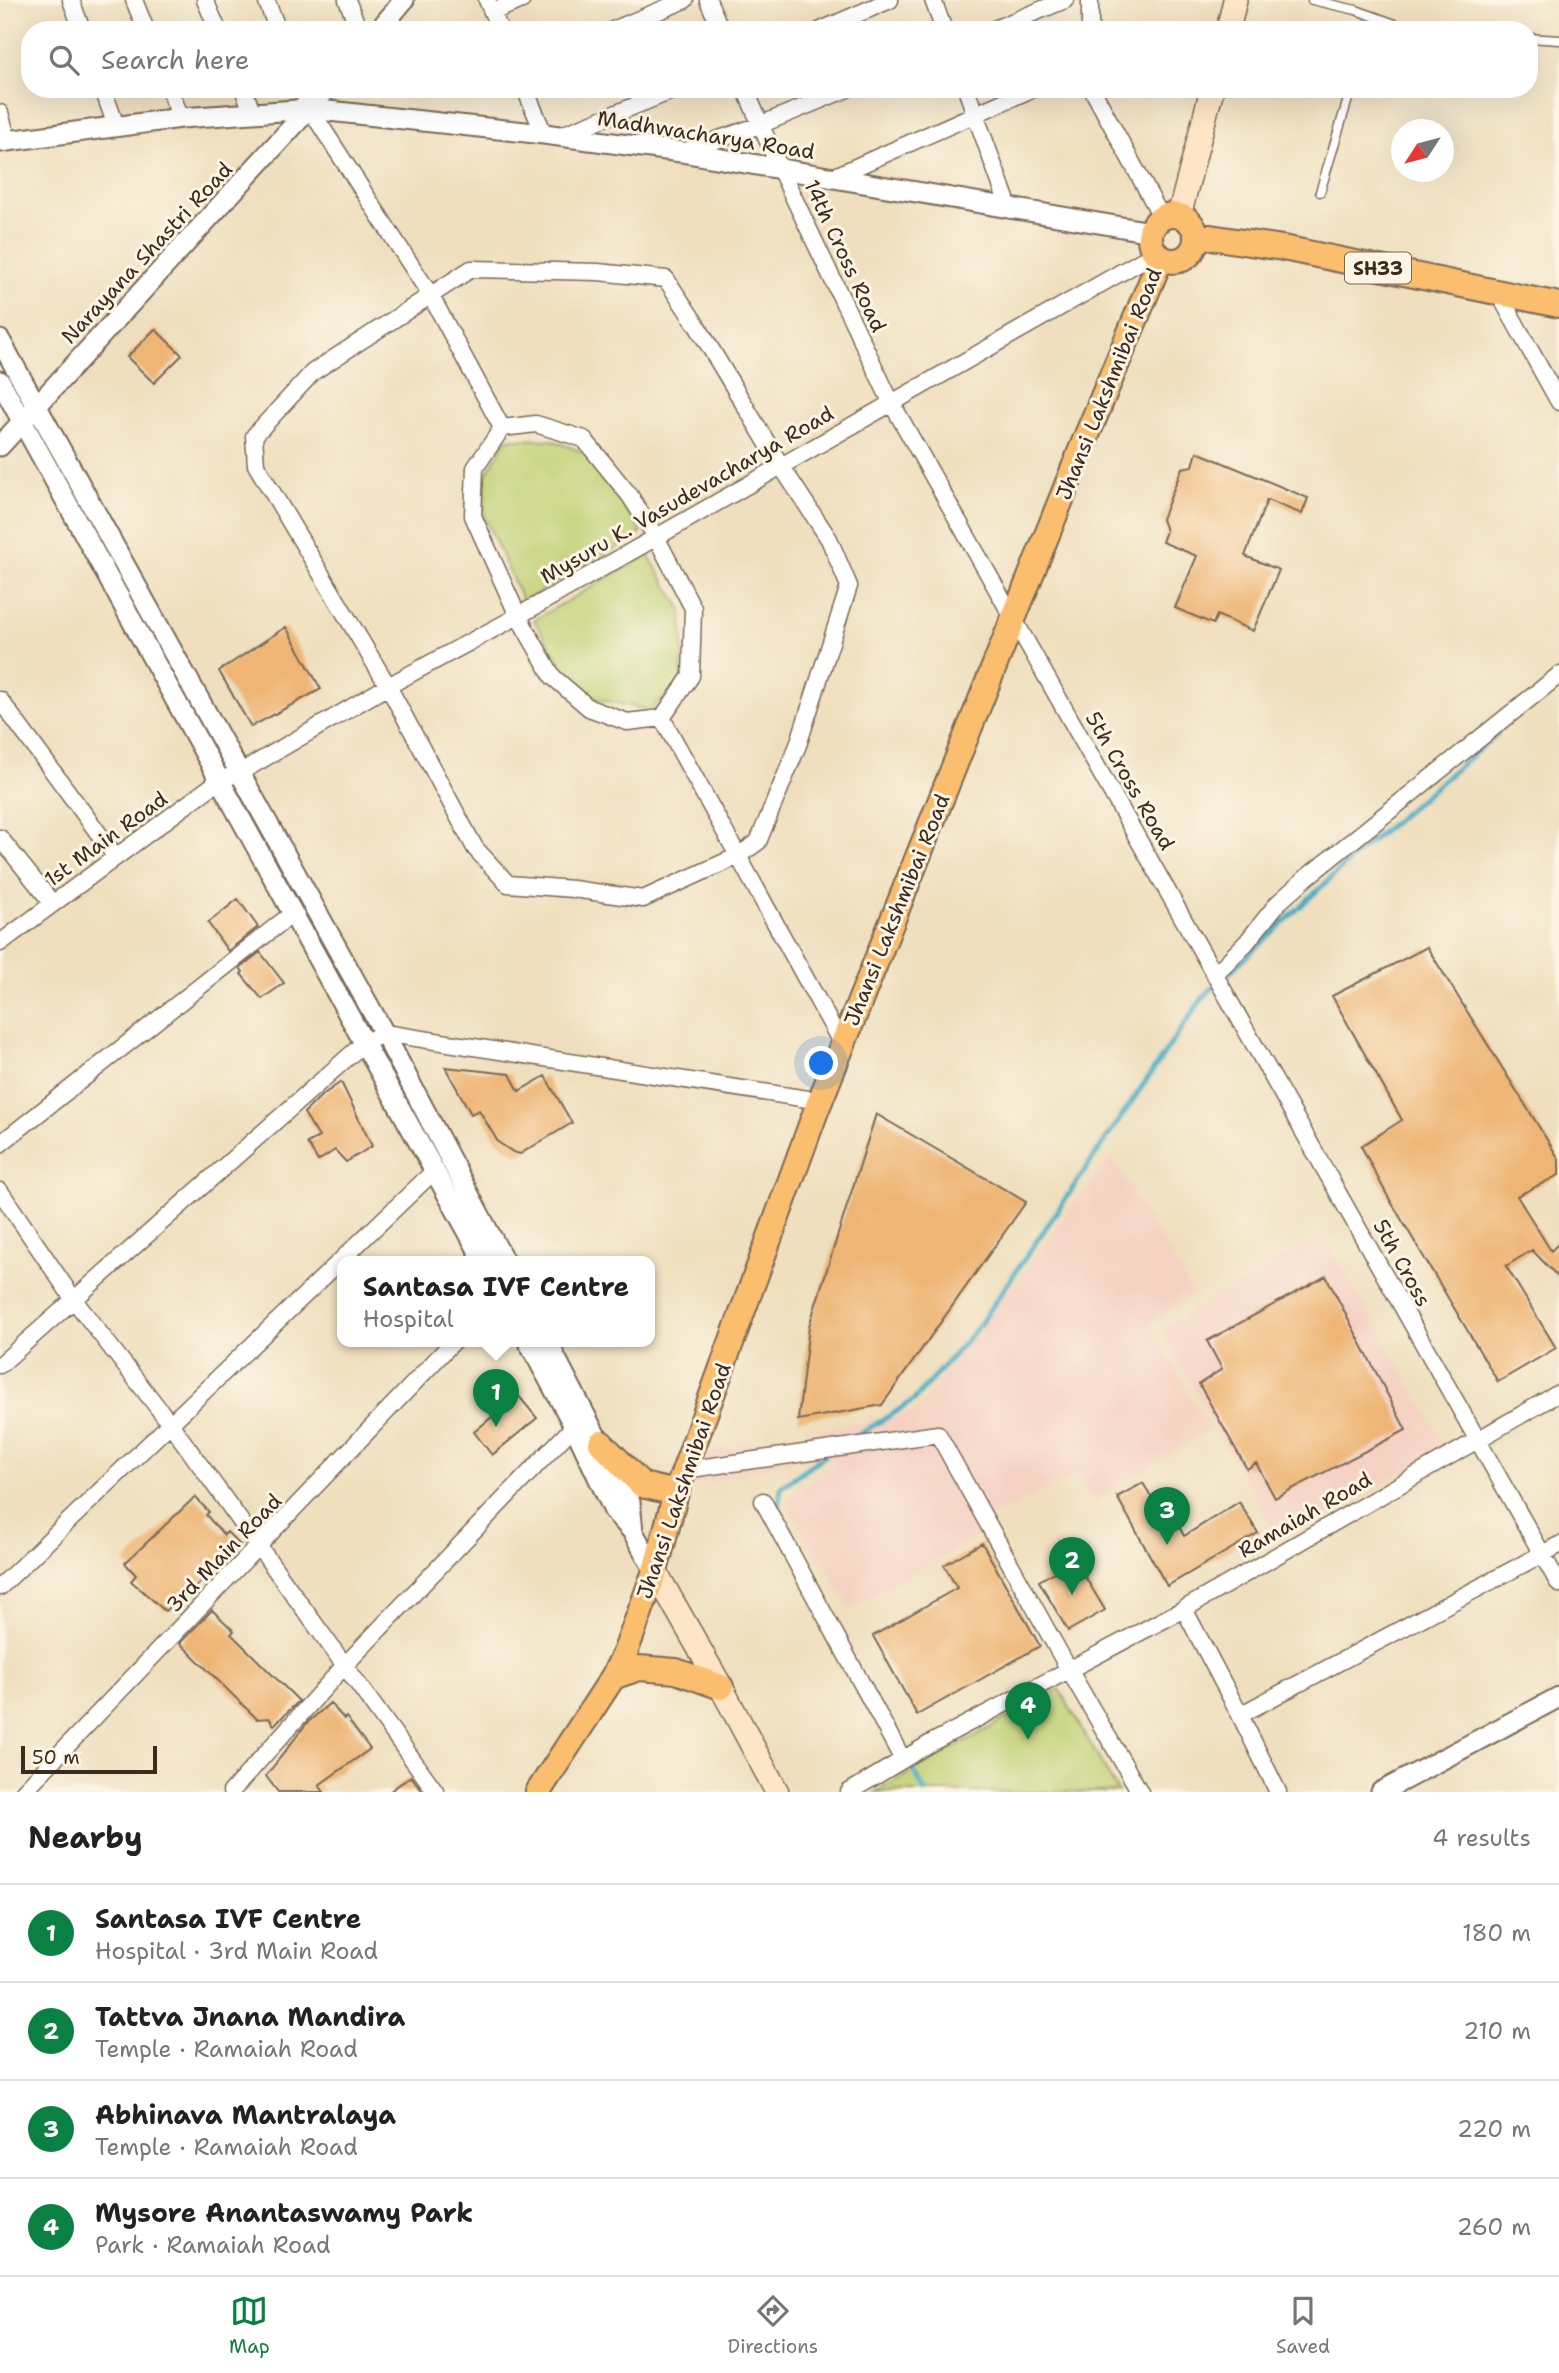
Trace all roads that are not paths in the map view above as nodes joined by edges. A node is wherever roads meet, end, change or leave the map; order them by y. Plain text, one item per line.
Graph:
1 (71, 0) edge
2 (134, 0) edge
3 (205, 0) edge
4 (266, 0) edge
5 (347, 0) edge
6 (404, 0) edge
7 (522, 0) edge
8 (685, 0) edge
9 (708, 0) edge
10 (890, 0) edge
11 (933, 0) edge
12 (1065, 0) edge
13 (1090, 0) edge
14 (1235, 0) edge
15 (1312, 0) edge
16 (490, 6) edge
17 (79, 21) edge
18 (142, 21) edge
19 (214, 21) edge
20 (274, 21) edge
21 (355, 21) edge
22 (386, 21) edge
23 (635, 21) edge
24 (716, 21) edge
25 (842, 21) edge
26 (941, 21) edge
27 (1014, 21) edge
28 (1090, 21) edge
29 (1229, 21) edge
30 (1386, 21) edge
31 (1538, 39) edge
32 (1559, 40) edge
33 (106, 98) edge
34 (173, 98) edge
35 (247, 98) edge
36 (306, 98) edge
37 (319, 98) edge
38 (530, 98) edge
39 (652, 98) edge
40 (749, 98) edge
41 (825, 98) edge
42 (969, 98) edge
43 (1011, 98) edge
44 (1096, 98) edge
45 (1209, 98) edge
46 (1348, 98) edge
47 (310, 109) junction
48 (0, 113) edge
49 (253, 113) junction
50 (975, 114) junction
51 (181, 118) junction
52 (760, 125) junction
53 (116, 126) junction
54 (551, 135) junction
55 (4, 141) edge
56 (681, 152) junction
57 (781, 171) junction
58 (833, 177) junction
59 (1320, 192) dead end
60 (1010, 210) junction
61 (1162, 235) junction
62 (1197, 235) junction
63 (1499, 294) junction
64 (431, 296) junction
65 (1559, 305) edge
66 (0, 340) edge
67 (0, 382) edge
68 (891, 402) junction
69 (1559, 402) edge
70 (37, 406) junction
71 (23, 421) junction
72 (502, 428) junction
73 (0, 446) edge
74 (781, 466) junction
75 (656, 537) junction
76 (519, 616) junction
77 (1014, 620) junction
78 (1559, 676) edge
79 (388, 686) junction
80 (0, 701) edge
81 (662, 718) junction
82 (239, 774) junction
83 (220, 780) junction
84 (0, 838) edge
85 (738, 856) junction
86 (116, 857) junction
87 (53, 904) junction
88 (293, 913) junction
89 (0, 943) edge
90 (1212, 968) junction
91 (384, 1033) junction
92 (364, 1043) junction
93 (843, 1046) junction
94 (820, 1101) junction
95 (0, 1144) edge
96 (434, 1171) junction
97 (0, 1191) edge
98 (345, 1256) edge
99 (481, 1256) edge
100 (501, 1256) edge
101 (337, 1263) edge
102 (74, 1300) junction
103 (448, 1347) edge
104 (531, 1347) edge
105 (550, 1347) edge
106 (0, 1365) edge
107 (1559, 1393) edge
108 (170, 1422) junction
109 (574, 1426) junction
110 (1478, 1440) junction
111 (601, 1443) junction
112 (684, 1469) junction
113 (676, 1493) junction
114 (763, 1501) dead end
115 (633, 1532) junction
116 (1559, 1545) edge
117 (260, 1546) junction
118 (1542, 1554) junction
119 (654, 1571) junction
120 (1559, 1584) edge
121 (0, 1587) edge
122 (1184, 1609) junction
123 (345, 1665) junction
124 (1069, 1668) junction
125 (613, 1677) junction
126 (720, 1687) junction
127 (1559, 1697) edge
128 (1240, 1715) junction
129 (902, 1758) junction
130 (1409, 1786) edge
131 (23, 1792) edge
132 (231, 1792) edge
133 (436, 1792) edge
134 (538, 1792) edge
135 (777, 1792) edge
136 (849, 1792) edge
137 (1140, 1792) edge
138 (1278, 1792) edge
139 (1381, 1792) edge

1 - 17 street
2 - 18 street
3 - 19 street
4 - 20 street
5 - 21 street
6 - 22 street
7 - 16 street
8 - 23 street
9 - 24 street
10 - 25 street
11 - 26 street
12 - 27 street
13 - 28 street
14 - 29 main road
15 - 30 lane
31 - 32 lane
33 - 53 street
34 - 51 street
35 - 49 street
36 - 47 street
37 - 47 street, Narayana Shastri Road
38 - 54 street
39 - 54 street
40 - 52 street, 14th Cross Road
41 - 52 street
42 - 50 street
43 - 50 street
44 - 61 street
45 - 61 main road, Jhansi Lakshmibai Road
46 - 59 lane
47 - 49 street, Madhwacharya Road
47 - 54 street, Madhwacharya Road
47 - 64 street
47 - 70 street, Narayana Shastri Road
48 - 55 street
49 - 51 street, Madhwacharya Road
50 - 58 street
50 - 60 street
51 - 53 street, Madhwacharya Road
52 - 56 street
52 - 57 street, 14th Cross Road
53 - 55 street, Madhwacharya Road
54 - 56 street, Madhwacharya Road
56 - 57 street, Madhwacharya Road
57 - 58 street, Madhwacharya Road
57 - 68 street, 14th Cross Road
58 - 60 street, Madhwacharya Road
60 - 61 street, Madhwacharya Road
61 - 62 main road
61 - 62 main road
61 - 68 street, Mysuru K. Vasudevacharya Road
61 - 77 main road, Jhansi Lakshmibai Road
62 - 63 main road, SH33
63 - 65 main road, SH33
63 - 69 street
64 - 72 street
64 - 74 street
64 - 79 street
66 - 70 street
67 - 71 street
68 - 74 street, Mysuru K. Vasudevacharya Road
68 - 77 street, 14th Cross Road
70 - 71 street, Narayana Shastri Road
70 - 82 street
71 - 73 street, Narayana Shastri Road
71 - 83 street
72 - 75 street
72 - 76 street
74 - 75 street, Mysuru K. Vasudevacharya Road
74 - 85 street
75 - 76 street, Mysuru K. Vasudevacharya Road
75 - 81 street
76 - 79 street, Mysuru K. Vasudevacharya Road
76 - 81 street
77 - 90 street, 5th Cross Road
77 - 93 main road, Jhansi Lakshmibai Road
78 - 90 street
79 - 82 street, Mysuru K. Vasudevacharya Road
79 - 85 street
80 - 86 street
81 - 85 street
82 - 83 street, 1st Main Road
82 - 91 street
83 - 86 street, 1st Main Road
83 - 88 street
84 - 87 street
85 - 93 street
86 - 87 street, 1st Main Road
87 - 89 street, 1st Main Road
88 - 92 street
88 - 95 street
90 - 110 street, 5th Cross
91 - 92 street
91 - 94 street
91 - 100 street
92 - 96 street
92 - 102 street
93 - 94 main road, Jhansi Lakshmibai Road
94 - 112 main road, Jhansi Lakshmibai Road
96 - 98 street
96 - 99 street
97 - 102 street
101 - 108 street
102 - 106 street
102 - 108 street
103 - 117 street, 3rd Main Road
104 - 109 street
105 - 111 street
107 - 110 street, Ramaiah Road
108 - 117 street
108 - 121 street
109 - 115 street
109 - 123 street
110 - 118 street, 5th Cross
110 - 122 street, Ramaiah Road
111 - 113 main road
111 - 115 street
112 - 113 main road, Jhansi Lakshmibai Road
112 - 124 street
113 - 119 main road, Jhansi Lakshmibai Road
114 - 129 street
115 - 119 street
116 - 118 street
117 - 123 street
117 - 131 street, 3rd Main Road
118 - 120 street, 5th Cross
118 - 128 street
119 - 125 main road, Jhansi Lakshmibai Road
119 - 126 main road
122 - 124 street, Ramaiah Road
122 - 128 street
123 - 132 street
123 - 133 street
124 - 129 street, Ramaiah Road
124 - 137 street
125 - 126 main road
125 - 134 main road, Jhansi Lakshmibai Road
126 - 135 main road
127 - 130 street
128 - 138 street
129 - 136 street, Ramaiah Road
130 - 139 street

